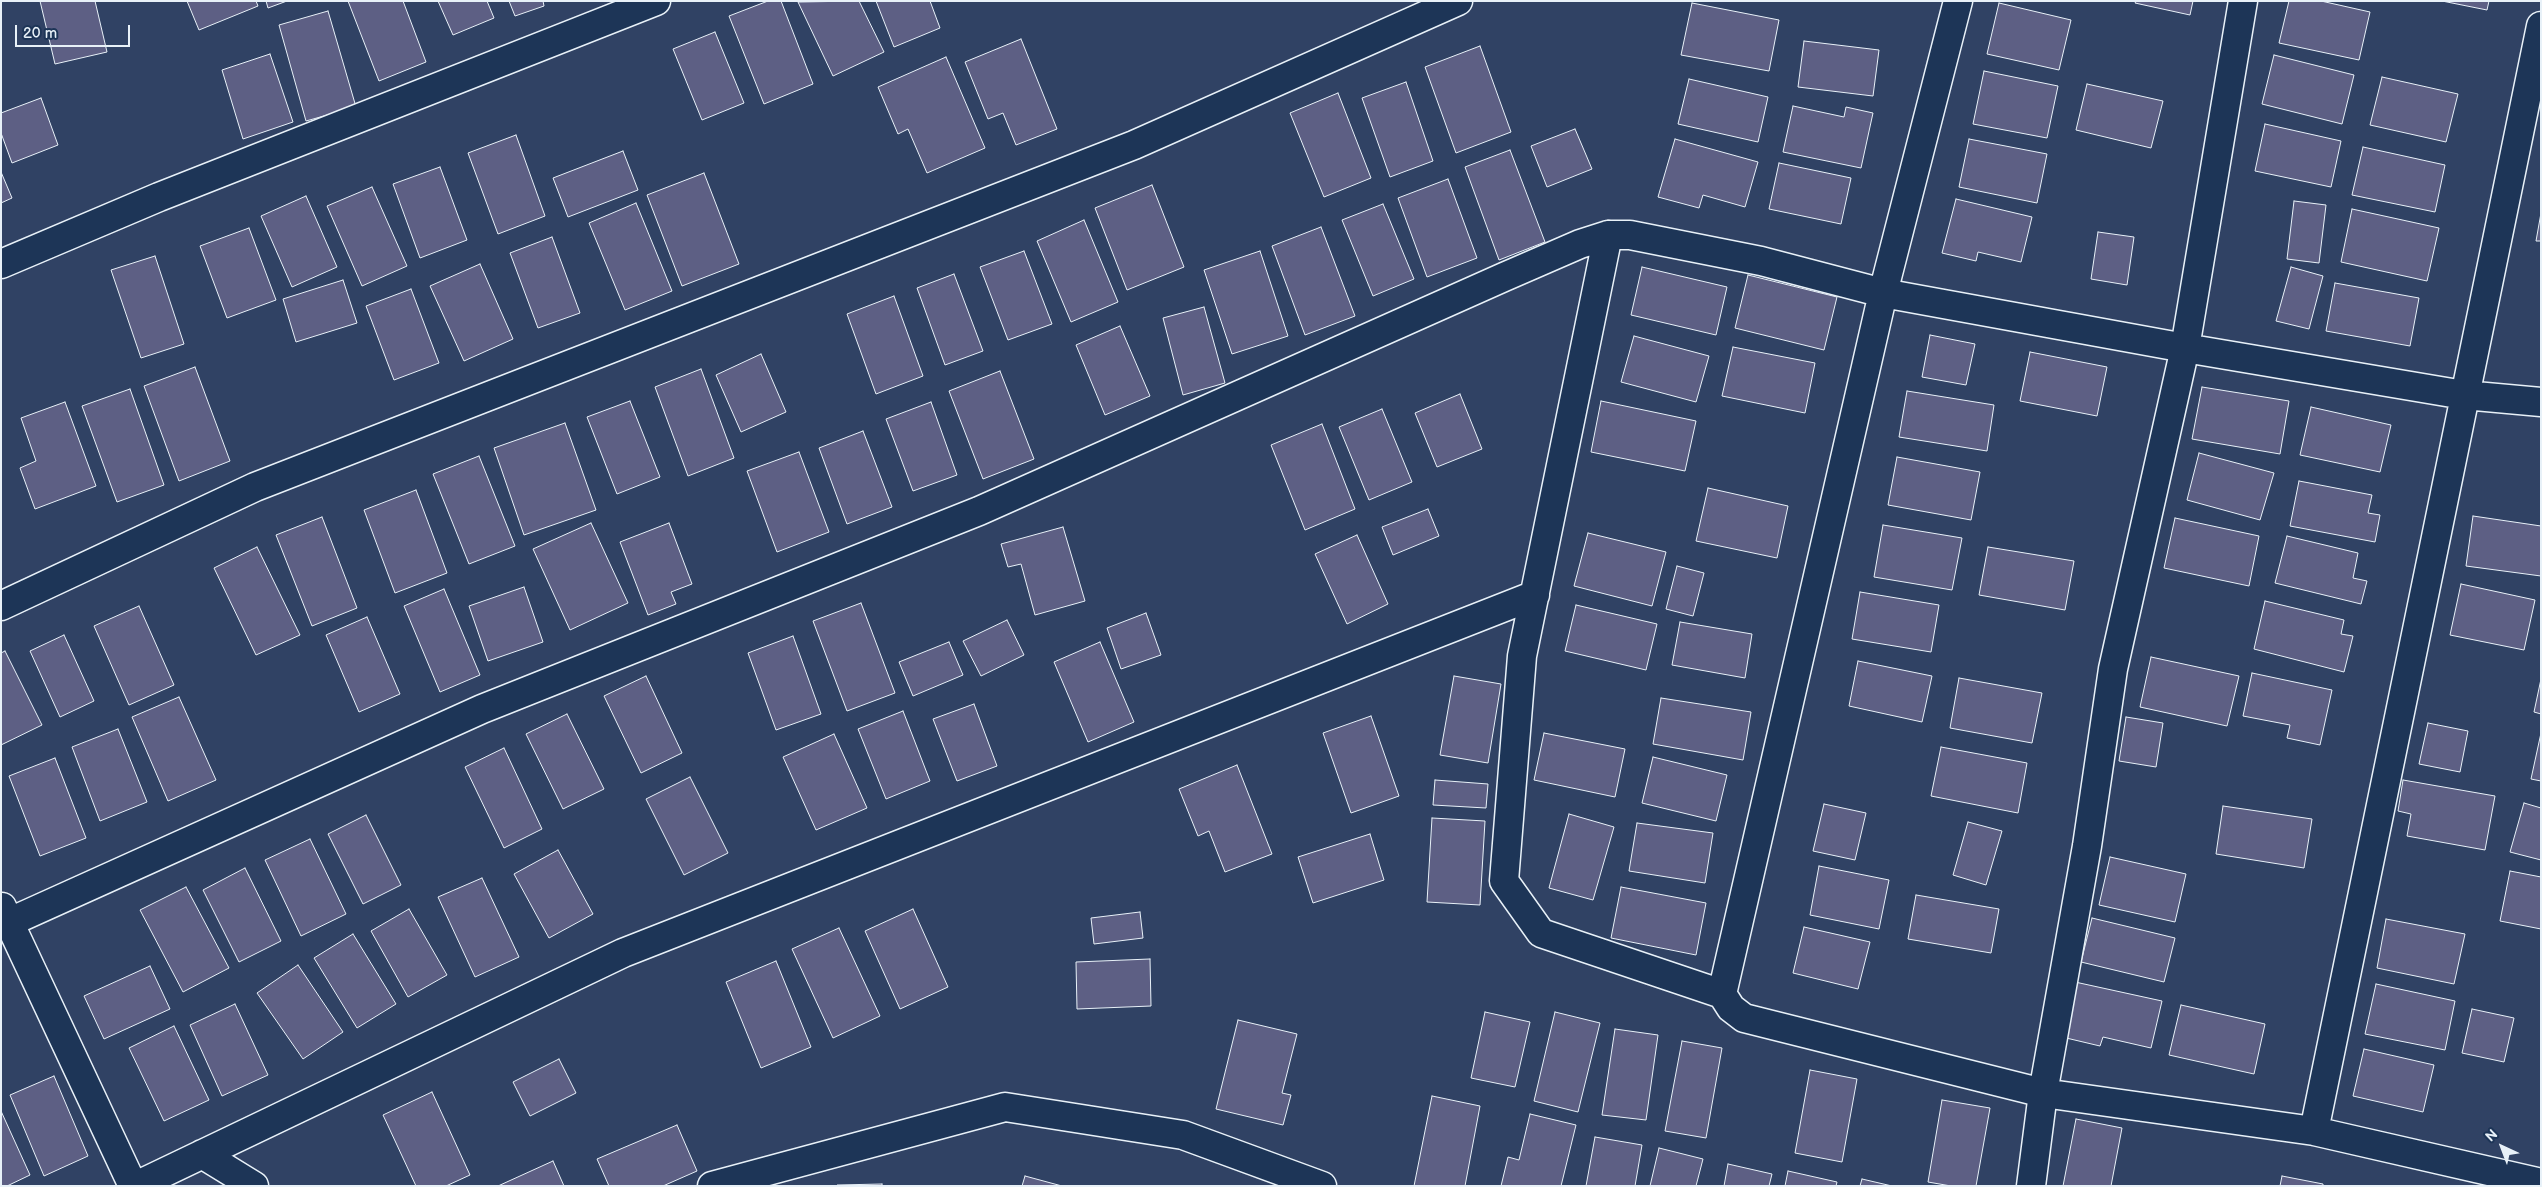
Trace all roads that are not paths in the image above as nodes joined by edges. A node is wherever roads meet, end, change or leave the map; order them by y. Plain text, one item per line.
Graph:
1 (656, 1) edge
2 (1458, 1) edge
3 (1958, 1) edge
4 (2243, 1) edge
5 (2541, 26) edge
6 (1608, 235) junction
7 (1, 264) edge
8 (1883, 293) junction
9 (2185, 348) junction
10 (2464, 395) junction
11 (2541, 402) edge
12 (1535, 595) junction
13 (1, 606) edge
14 (4, 918) edge
15 (1722, 994) junction
16 (2043, 1092) junction
17 (2314, 1131) junction
18 (202, 1154) junction
19 (2541, 1183) edge
20 (135, 1186) edge
21 (254, 1186) edge
22 (712, 1186) edge
23 (1322, 1186) edge
24 (2031, 1186) edge

1 - 7 street
2 - 13 street
3 - 8 street
4 - 9 street
5 - 10 street
6 - 8 street
6 - 12 street
6 - 14 street
8 - 9 street
8 - 15 street
9 - 10 street
9 - 16 street
10 - 11 street
10 - 17 street
12 - 15 street
12 - 18 street
14 - 20 street
15 - 16 street
16 - 17 street
16 - 24 street
17 - 19 street
18 - 20 street
18 - 21 street
22 - 23 street

